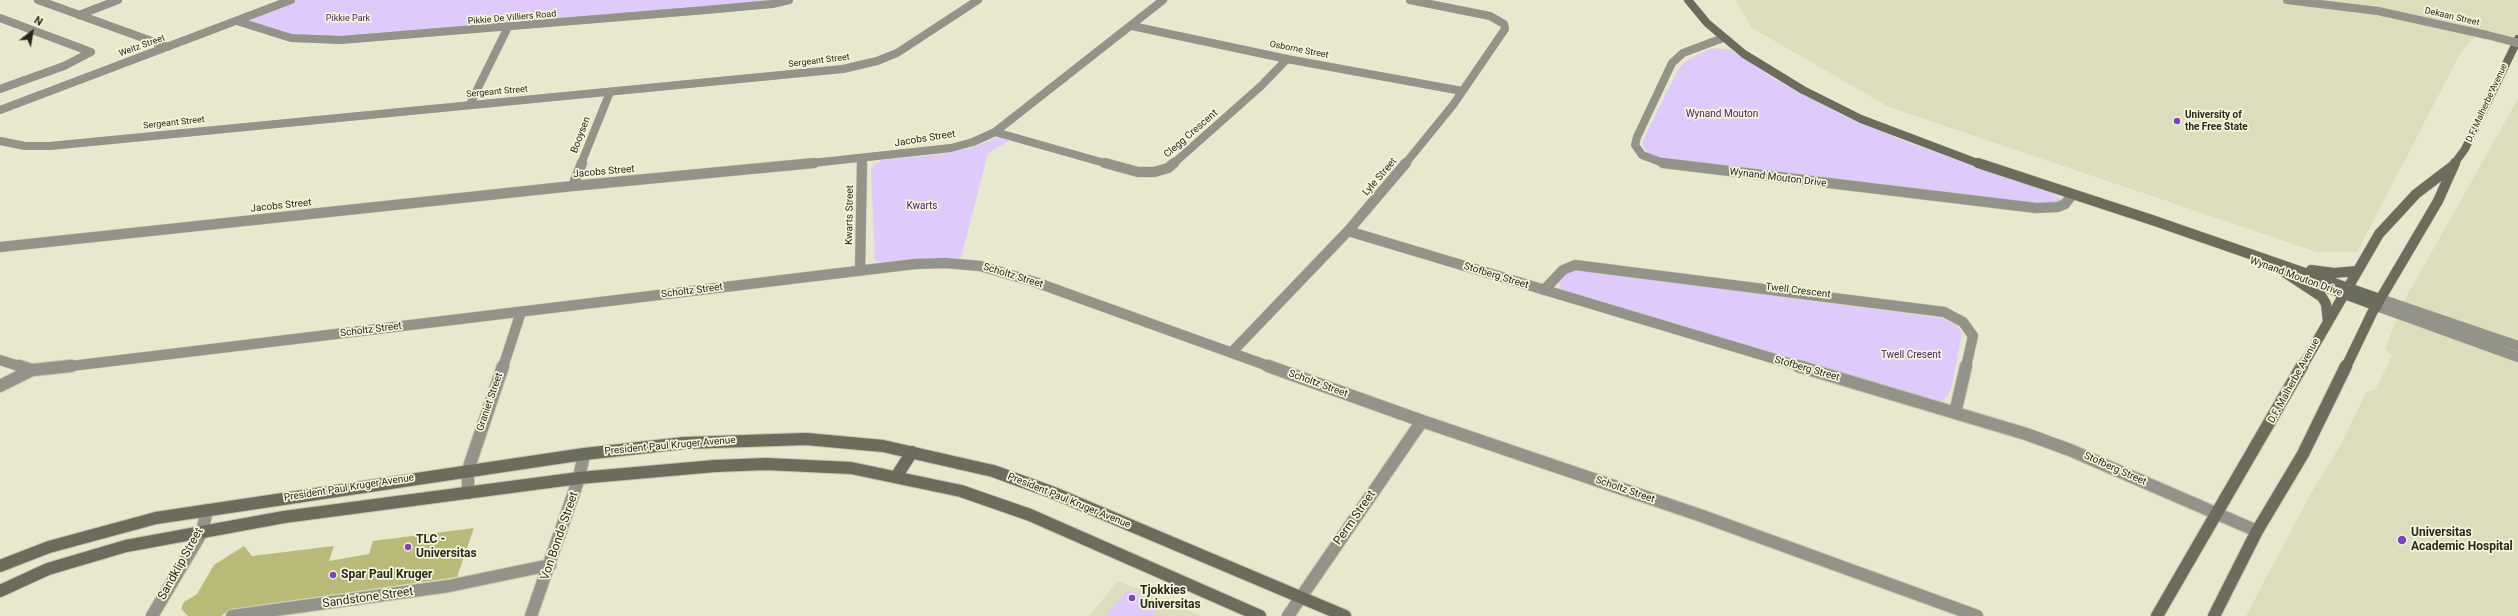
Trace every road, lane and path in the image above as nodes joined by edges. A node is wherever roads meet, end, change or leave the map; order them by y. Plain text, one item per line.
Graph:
1 (38, 0) edge
2 (118, 0) edge
3 (291, 0) edge
4 (789, 0) edge
5 (978, 0) edge
6 (1163, 0) edge
7 (1410, 0) edge
8 (1688, 0) edge
9 (2286, 0) edge
10 (79, 15) junction
11 (0, 18) edge
12 (237, 21) junction
13 (1132, 26) junction
14 (508, 27) junction
15 (1723, 38) junction
16 (2518, 39) edge
17 (2518, 43) edge
18 (168, 47) junction
19 (1287, 59) junction
20 (0, 89) edge
21 (1462, 91) junction
22 (610, 92) junction
23 (470, 104) junction
24 (0, 110) edge
25 (995, 132) junction
26 (0, 141) edge
27 (862, 159) junction
28 (2454, 165) junction
29 (573, 186) junction
30 (2073, 196) junction
31 (1348, 231) junction
32 (0, 247) edge
33 (2265, 259) junction
34 (860, 270) junction
35 (2357, 271) junction
36 (2284, 272) junction
37 (1544, 290) junction
38 (2346, 291) junction
39 (2379, 302) junction
40 (521, 312) junction
41 (2328, 322) junction
42 (2518, 346) edge
43 (1232, 352) junction
44 (2518, 357) edge
45 (0, 360) edge
46 (32, 370) junction
47 (0, 386) edge
48 (1955, 414) junction
49 (1422, 421) junction
50 (912, 452) junction
51 (584, 454) junction
52 (468, 470) junction
53 (896, 477) junction
54 (579, 478) junction
55 (468, 493) junction
56 (207, 510) junction
57 (2216, 515) junction
58 (2257, 531) junction
59 (202, 532) junction
60 (550, 565) junction
61 (0, 566) edge
62 (0, 591) edge
63 (1302, 597) junction
64 (152, 616) edge
65 (232, 616) edge
66 (531, 616) edge
67 (1260, 616) edge
68 (1288, 616) edge
69 (1345, 616) edge
70 (1977, 616) edge
71 (2157, 616) edge
72 (2214, 616) edge

1 - 10 street
2 - 10 street
3 - 12 street, Weitz Street
4 - 14 street, Pikkie De Villiers Road
5 - 22 street, Sergeant Street
6 - 13 street, Jacobs Street
7 - 21 street, Lyle Street
8 - 15 street, Wynand Mouton Drive
9 - 17 street, Dekaan Street, bridge
10 - 18 street
11 - 20 street
12 - 14 street, Pikkie De Villiers Road
12 - 18 street, Weitz Street
13 - 19 street, Osborne Street
13 - 25 street, Jacobs Street
14 - 23 street
15 - 30 street, Wynand Mouton Drive
15 - 30 street, Wynand Mouton Drive
16 - 28 street, D.F. Malherbe Avenue
18 - 24 street, Weitz Street
19 - 21 street, Osborne Street
19 - 25 street, Clegg Crescent
21 - 31 street, Lyle Street
22 - 23 street, Sergeant Street
22 - 29 street, Booysen
23 - 26 street, Sergeant Street
25 - 27 street, Jacobs Street
27 - 29 street, Jacobs Street
27 - 34 street, Kwarts Street
28 - 35 street, D.F. Malherbe Avenue
28 - 39 street, D.F. Malherbe Avenue
29 - 32 street, Jacobs Street
30 - 33 street, Wynand Mouton Drive
30 - 36 street, Wynand Mouton Drive
31 - 37 street, Stofberg Street
31 - 43 street, Lyle Street
33 - 35 street
33 - 38 street, Wynand Mouton Drive
34 - 40 street, Scholtz Street
34 - 43 street, Scholtz Street
35 - 38 street, D.F. Malherbe Avenue
36 - 38 street, Wynand Mouton Drive
36 - 41 street
37 - 48 street, Stofberg Street
37 - 48 street, Twell Crescent
38 - 39 street, Wynand Mouton Drive
38 - 41 street, D.F. Malherbe Avenue
39 - 42 street, Wynand Mouton Drive
39 - 44 street, Wynand Mouton Drive
39 - 58 street, D.F. Malherbe Avenue
40 - 46 street, Scholtz Street
40 - 52 street, Graniet Street
41 - 57 street, D.F. Malherbe Avenue
43 - 49 street, Scholtz Street
45 - 46 street, Scholtz Street
46 - 47 street
48 - 57 street, Stofberg Street
49 - 63 street, Perm Street
49 - 70 street, Scholtz Street
50 - 51 street, President Paul Kruger Avenue
50 - 53 street
50 - 63 street, President Paul Kruger Avenue
51 - 52 street, President Paul Kruger Avenue
51 - 54 street, Von Bonde Street
52 - 55 street, Graniet Street
52 - 56 street, President Paul Kruger Avenue
53 - 54 street, President Paul Kruger Avenue
53 - 67 street, President Paul Kruger Avenue
54 - 55 street, President Paul Kruger Avenue
54 - 60 street, Von Bonde Street
55 - 59 street, President Paul Kruger Avenue
56 - 59 street, Sandklip Street
56 - 61 street, President Paul Kruger Avenue
57 - 58 street, Stofberg Street
57 - 71 street, D.F. Malherbe Avenue
58 - 72 street, D.F. Malherbe Avenue
59 - 62 street, President Paul Kruger Avenue
59 - 64 street, Sandklip Street
60 - 65 street, Sandstone Street
60 - 66 street, Von Bonde Street
63 - 68 street, Perm Street
63 - 69 street, President Paul Kruger Avenue

